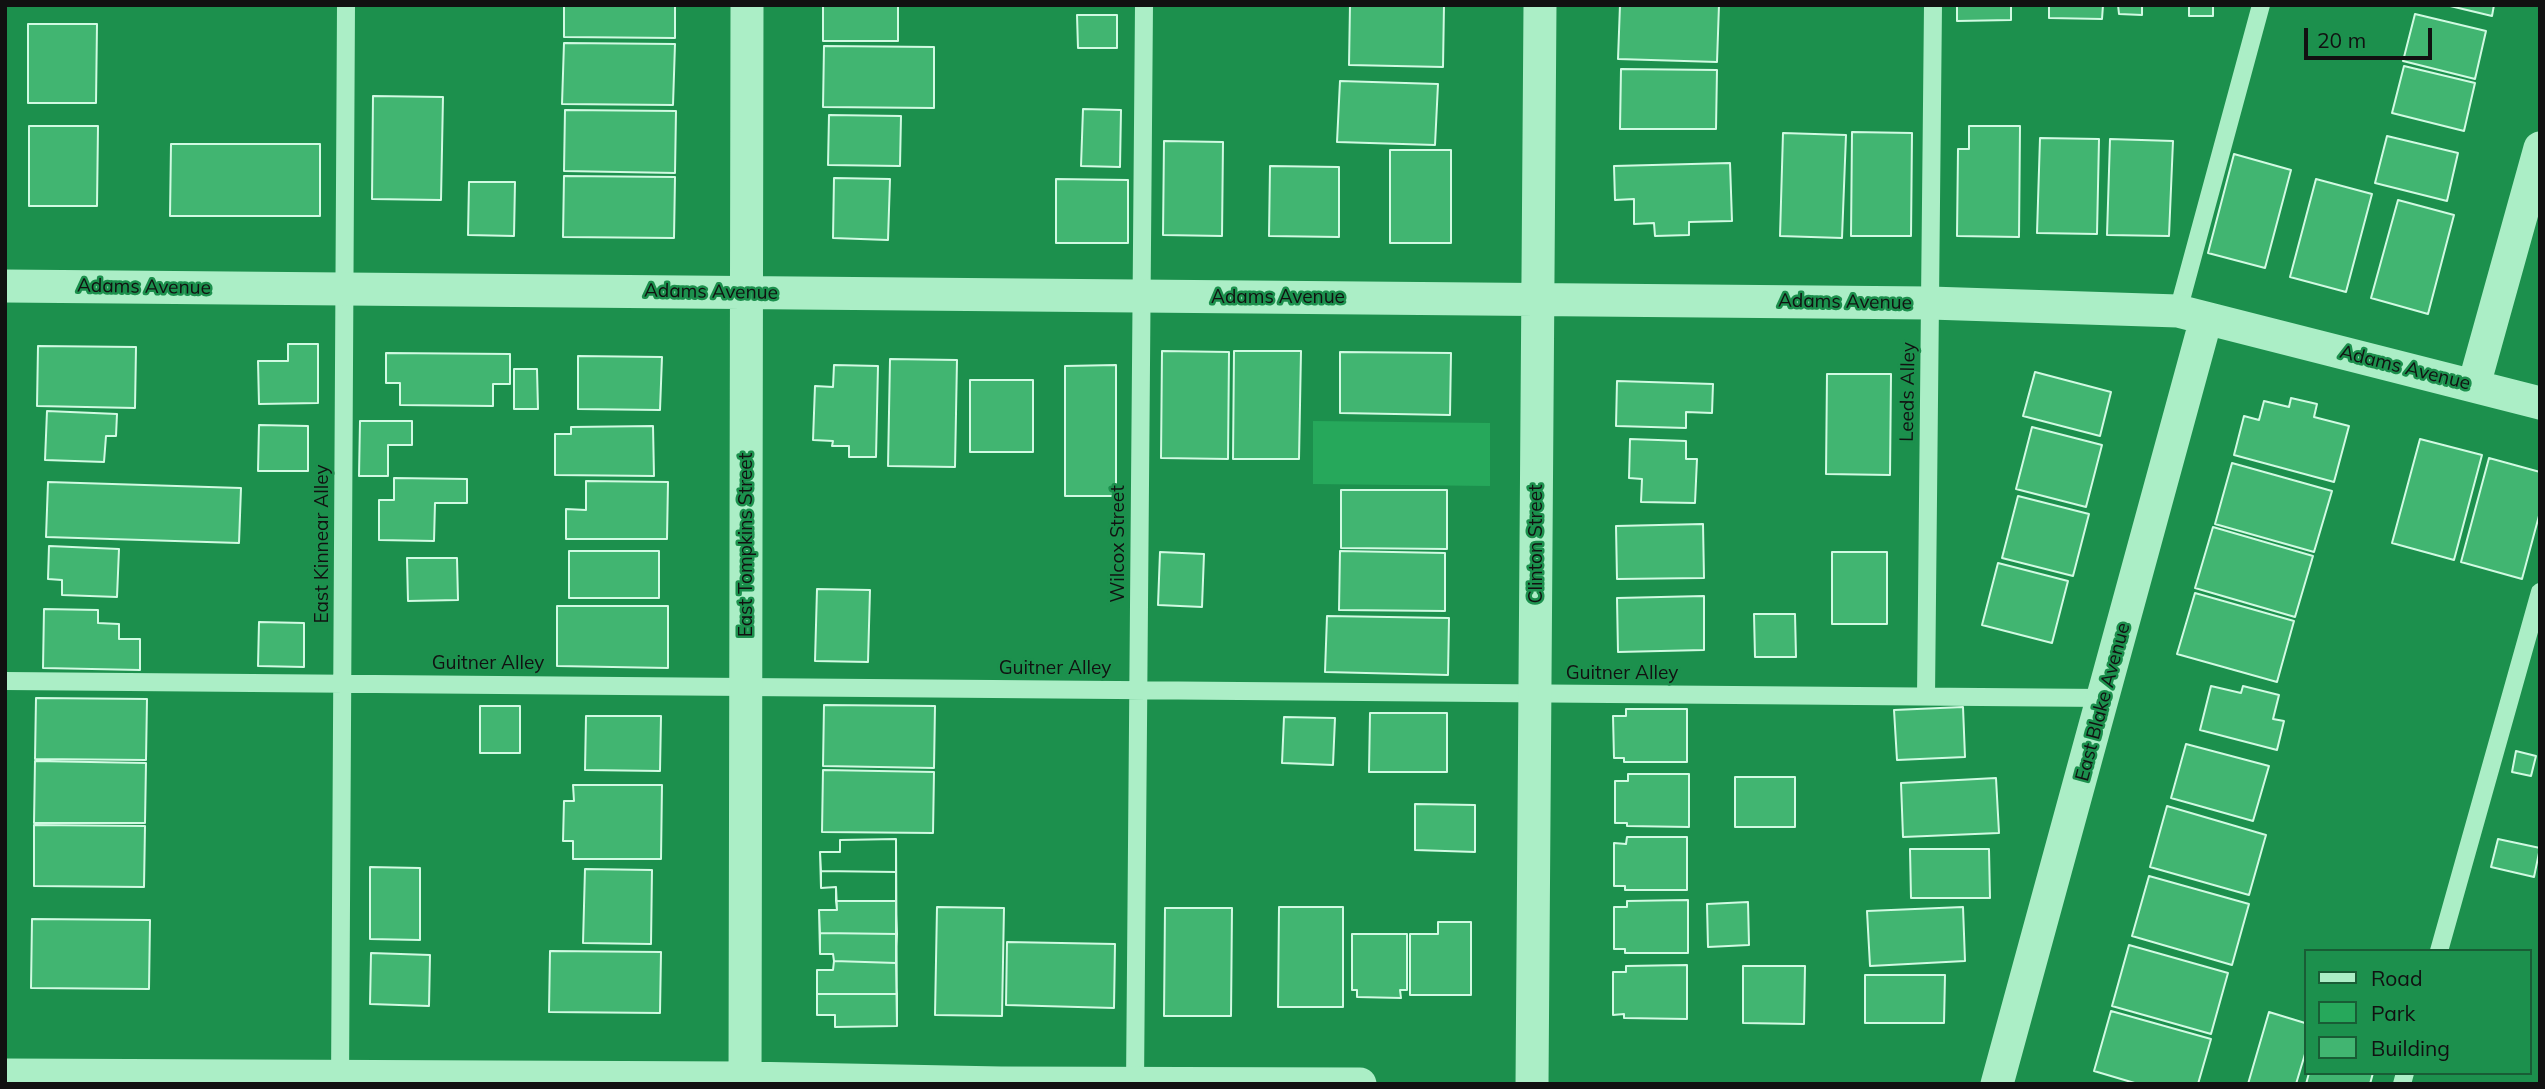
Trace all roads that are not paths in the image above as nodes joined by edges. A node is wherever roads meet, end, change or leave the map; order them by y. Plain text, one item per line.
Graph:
1 (346, 5) edge
2 (747, 5) edge
3 (1144, 5) edge
4 (1540, 5) edge
5 (1933, 5) edge
6 (2261, 5) edge
7 (2540, 148) edge
8 (5, 286) edge
9 (344, 289) junction
10 (747, 292) junction
11 (1142, 296) junction
12 (1537, 299) junction
13 (1930, 303) junction
14 (2192, 315) junction
15 (2474, 385) junction
16 (2540, 403) edge
17 (2540, 592) edge
18 (5, 681) edge
19 (342, 683) junction
20 (746, 687) junction
21 (1138, 690) junction
22 (1535, 693) junction
23 (1926, 696) junction
24 (2105, 698) junction
25 (2440, 949) edge
26 (5, 1075) edge
27 (340, 1081) edge
28 (745, 1081) edge
29 (1135, 1084) edge
30 (1360, 1084) edge
31 (1532, 1084) edge
32 (1997, 1084) edge

1 - 9 lane, East Kinnear Alley
2 - 10 street, East Tompkins Street
3 - 11 lane, Wilcox Street
4 - 12 street, Clinton Street
5 - 13 lane, Leeds Alley
6 - 14 lane
7 - 15 street
8 - 9 street, Adams Avenue
9 - 10 street, Adams Avenue
9 - 19 lane, East Kinnear Alley
10 - 11 street, Adams Avenue
10 - 20 street, East Tompkins Street
11 - 12 street, Adams Avenue
11 - 21 lane, Wilcox Street
12 - 13 street, Adams Avenue
12 - 22 street, Clinton Street
13 - 14 street, Adams Avenue
13 - 23 lane, Leeds Alley
14 - 15 street, Adams Avenue
14 - 24 street, East Blake Avenue
15 - 16 street, Adams Avenue
17 - 25 lane
18 - 19 lane, Guitner Alley
19 - 20 lane, Guitner Alley
19 - 27 lane, East Kinnear Alley
20 - 21 lane, Guitner Alley
20 - 28 street, East Tompkins Street
21 - 22 lane, Guitner Alley
21 - 29 lane, Wilcox Street
22 - 23 lane, Guitner Alley
22 - 31 street, Clinton Street
23 - 24 lane, Guitner Alley
24 - 32 street, East Blake Avenue
26 - 27 street
27 - 28 street
28 - 29 street
29 - 30 street

